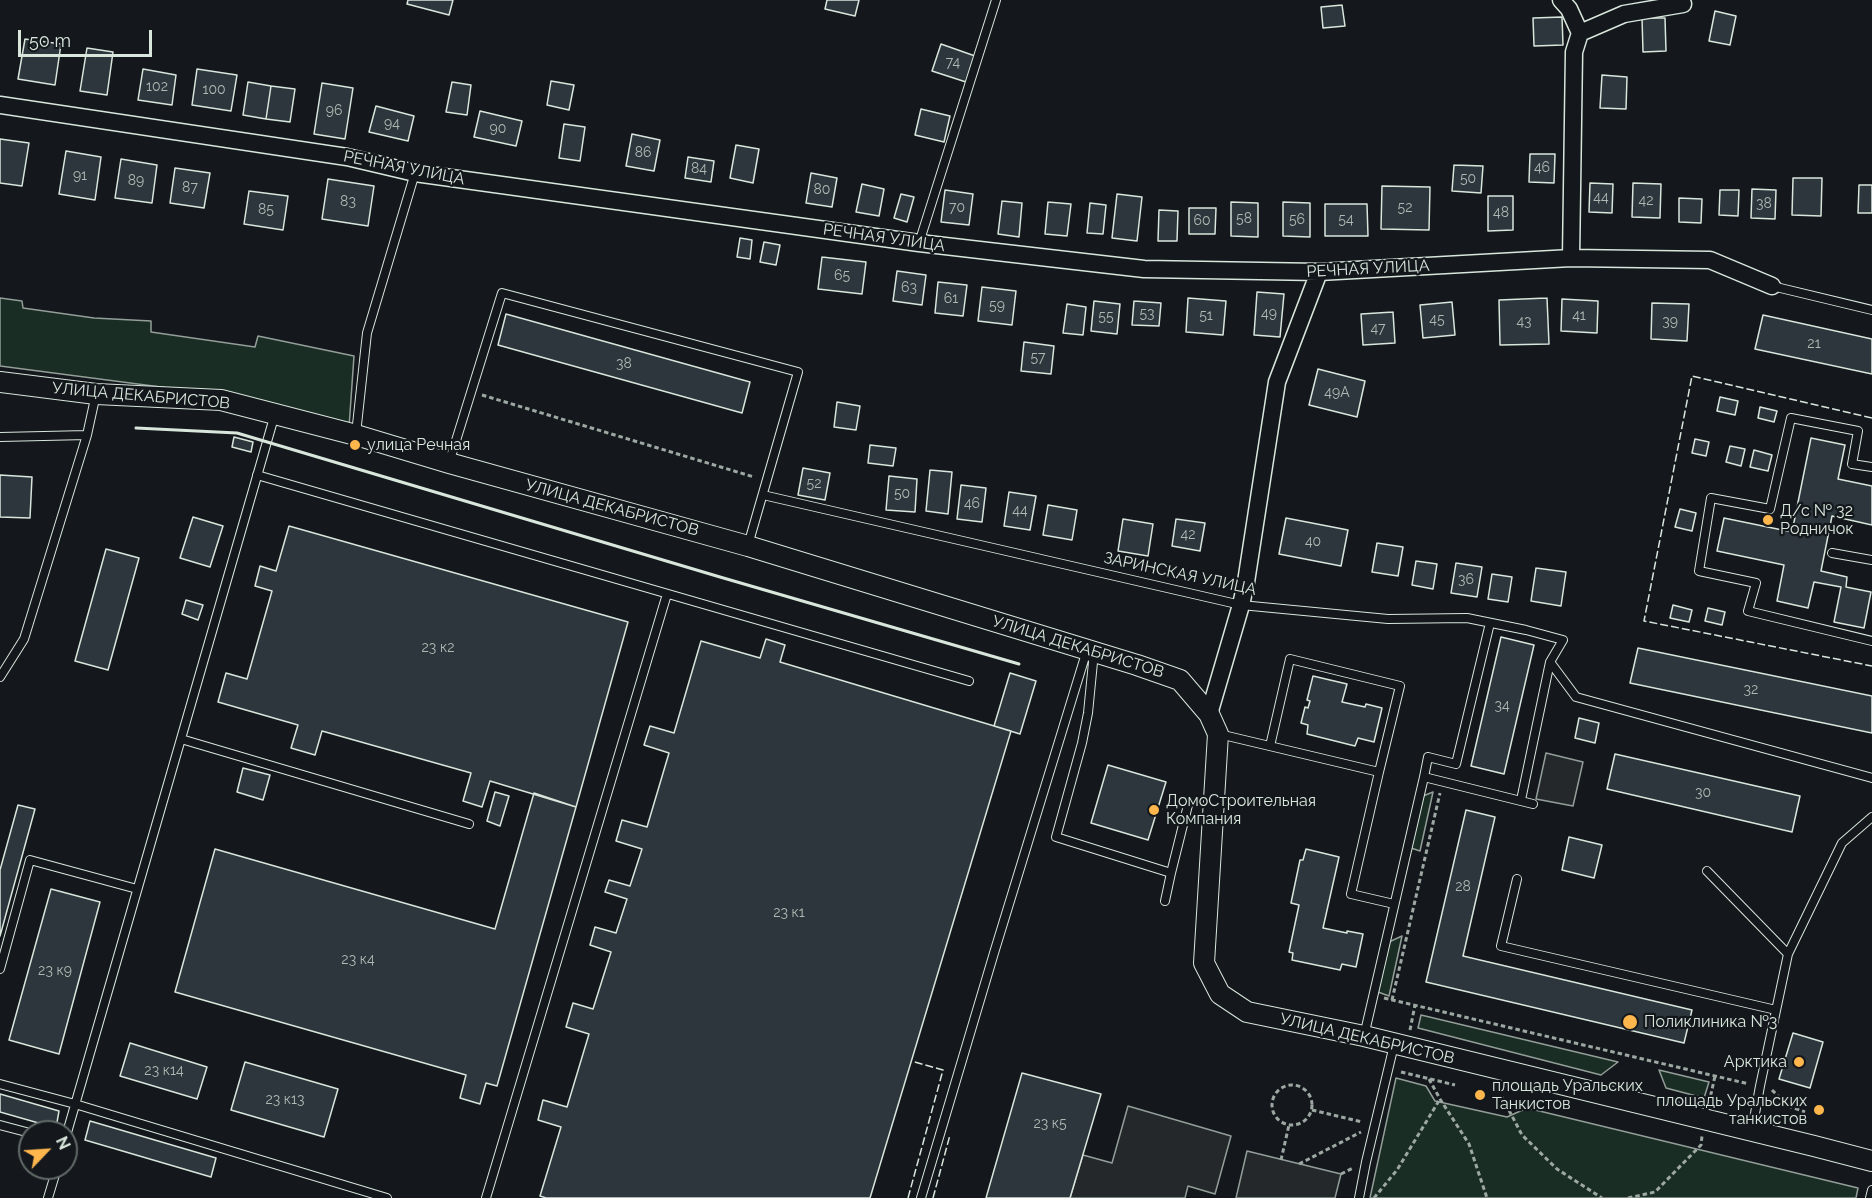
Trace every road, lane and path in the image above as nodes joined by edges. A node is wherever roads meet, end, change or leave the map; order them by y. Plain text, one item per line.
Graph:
1 (996, 0) edge
2 (1561, 0) edge
3 (1683, 4) dead end
4 (1580, 33) junction
5 (0, 105) edge
6 (415, 173) junction
7 (919, 243) junction
8 (1571, 258) junction
9 (1319, 272) junction
10 (1772, 286) joint
11 (1872, 310) edge
12 (0, 382) edge
13 (471, 392) junction
14 (96, 394) junction
15 (275, 414) junction
16 (87, 435) junction
17 (356, 435) junction
18 (0, 437) edge
19 (449, 463) junction
20 (1872, 467) edge
21 (257, 475) junction
22 (767, 481) junction
23 (763, 495) junction
24 (748, 546) junction
25 (1833, 553) dead end
26 (1872, 560) edge
27 (667, 594) junction
28 (1241, 605) junction
29 (1490, 622) junction
30 (1872, 641) edge
31 (1090, 651) junction
32 (1550, 662) junction
33 (0, 677) edge
34 (969, 681) dead end
35 (1209, 714) junction
36 (1218, 734) junction
37 (181, 739) junction
38 (1269, 746) junction
39 (1379, 772) junction
40 (1424, 777) junction
41 (1872, 778) edge
42 (1442, 782) junction
43 (1521, 800) junction
44 (1533, 804) dead end
45 (1188, 805) dead end
46 (1872, 817) edge
47 (469, 824) dead end
48 (1707, 871) dead end
49 (1171, 873) junction
50 (1517, 879) dead end
51 (137, 889) junction
52 (1165, 901) dead end
53 (1394, 904) junction
54 (1788, 954) junction
55 (0, 969) edge
56 (1373, 994) junction
57 (1392, 1000) junction
58 (1776, 1010) junction
59 (1364, 1036) junction
60 (1395, 1044) junction
61 (1430, 1078) dead end
62 (0, 1084) edge
63 (1760, 1086) junction
64 (1502, 1097) dead end
65 (1440, 1099) junction
66 (75, 1104) junction
67 (1312, 1110) junction
68 (1804, 1112) dead end
69 (70, 1120) edge
70 (1374, 1124) junction
71 (0, 1125) edge
72 (1289, 1125) junction
73 (18, 1130) edge
74 (1752, 1131) junction
75 (1701, 1145) dead end
76 (1281, 1160) dead end
77 (1872, 1161) edge
78 (1299, 1164) dead end
79 (53, 1180) edge
80 (1872, 1190) edge
81 (48, 1198) edge
82 (387, 1198) edge
83 (486, 1198) edge
84 (921, 1198) edge
85 (1359, 1198) edge
86 (1374, 1198) edge
87 (1487, 1198) edge
88 (1602, 1198) edge
89 (1628, 1198) edge
90 (1870, 1198) edge

1 - 7 lane
2 - 4 street
3 - 4 street
4 - 8 street
5 - 6 street, РЕЧНАЯ УЛИЦА
6 - 7 street, РЕЧНАЯ УЛИЦА
6 - 17 lane
7 - 9 street, РЕЧНАЯ УЛИЦА
8 - 9 street, РЕЧНАЯ УЛИЦА
8 - 10 street, РЕЧНАЯ УЛИЦА
9 - 28 street
10 - 11 lane
12 - 14 street, УЛИЦА ДЕКАБРИСТОВ
13 - 19 lane
13 - 22 path
13 - 22 lane
14 - 15 street, УЛИЦА ДЕКАБРИСТОВ
14 - 16 lane
15 - 17 street, УЛИЦА ДЕКАБРИСТОВ
15 - 21 lane
16 - 18 lane
16 - 33 lane
17 - 19 street, УЛИЦА ДЕКАБРИСТОВ
19 - 24 street, УЛИЦА ДЕКАБРИСТОВ
20 - 30 lane
21 - 27 lane
21 - 37 lane
22 - 23 lane
23 - 24 lane
23 - 28 lane, ЗАРИНСКАЯ УЛИЦА
24 - 31 street, УЛИЦА ДЕКАБРИСТОВ
25 - 26 lane
27 - 34 lane
27 - 83 lane
28 - 29 lane, ЗАРИНСКАЯ УЛИЦА
28 - 35 street
29 - 32 lane, ЗАРИНСКАЯ УЛИЦА
29 - 40 lane
31 - 35 street, УЛИЦА ДЕКАБРИСТОВ
31 - 49 lane
31 - 84 lane
32 - 41 lane
32 - 43 lane
35 - 36 street, УЛИЦА ДЕКАБРИСТОВ
36 - 38 lane
36 - 59 street, УЛИЦА ДЕКАБРИСТОВ
37 - 47 lane
37 - 51 lane
38 - 39 lane
38 - 39 lane
39 - 53 lane
40 - 42 lane
40 - 53 lane
42 - 43 lane
42 - 57 path
43 - 44 lane
45 - 49 lane
46 - 54 lane
48 - 54 lane
49 - 52 lane
50 - 58 lane
51 - 55 lane
51 - 66 lane
53 - 56 lane
54 - 58 lane
56 - 57 path
56 - 59 lane
57 - 63 path
58 - 63 lane
59 - 60 street, УЛИЦА ДЕКАБРИСТОВ
60 - 70 lane
60 - 74 street, УЛИЦА ДЕКАБРИСТОВ
61 - 65 path
62 - 66 lane
63 - 68 path
63 - 74 lane
64 - 88 path
65 - 86 path
65 - 87 path
66 - 69 lane
66 - 82 lane
67 - 70 path
67 - 72 path
67 - 72 path
70 - 78 path
70 - 85 lane
71 - 73 lane
72 - 76 path
74 - 77 street, УЛИЦА ДЕКАБРИСТОВ
75 - 89 path
79 - 81 lane
80 - 90 lane

